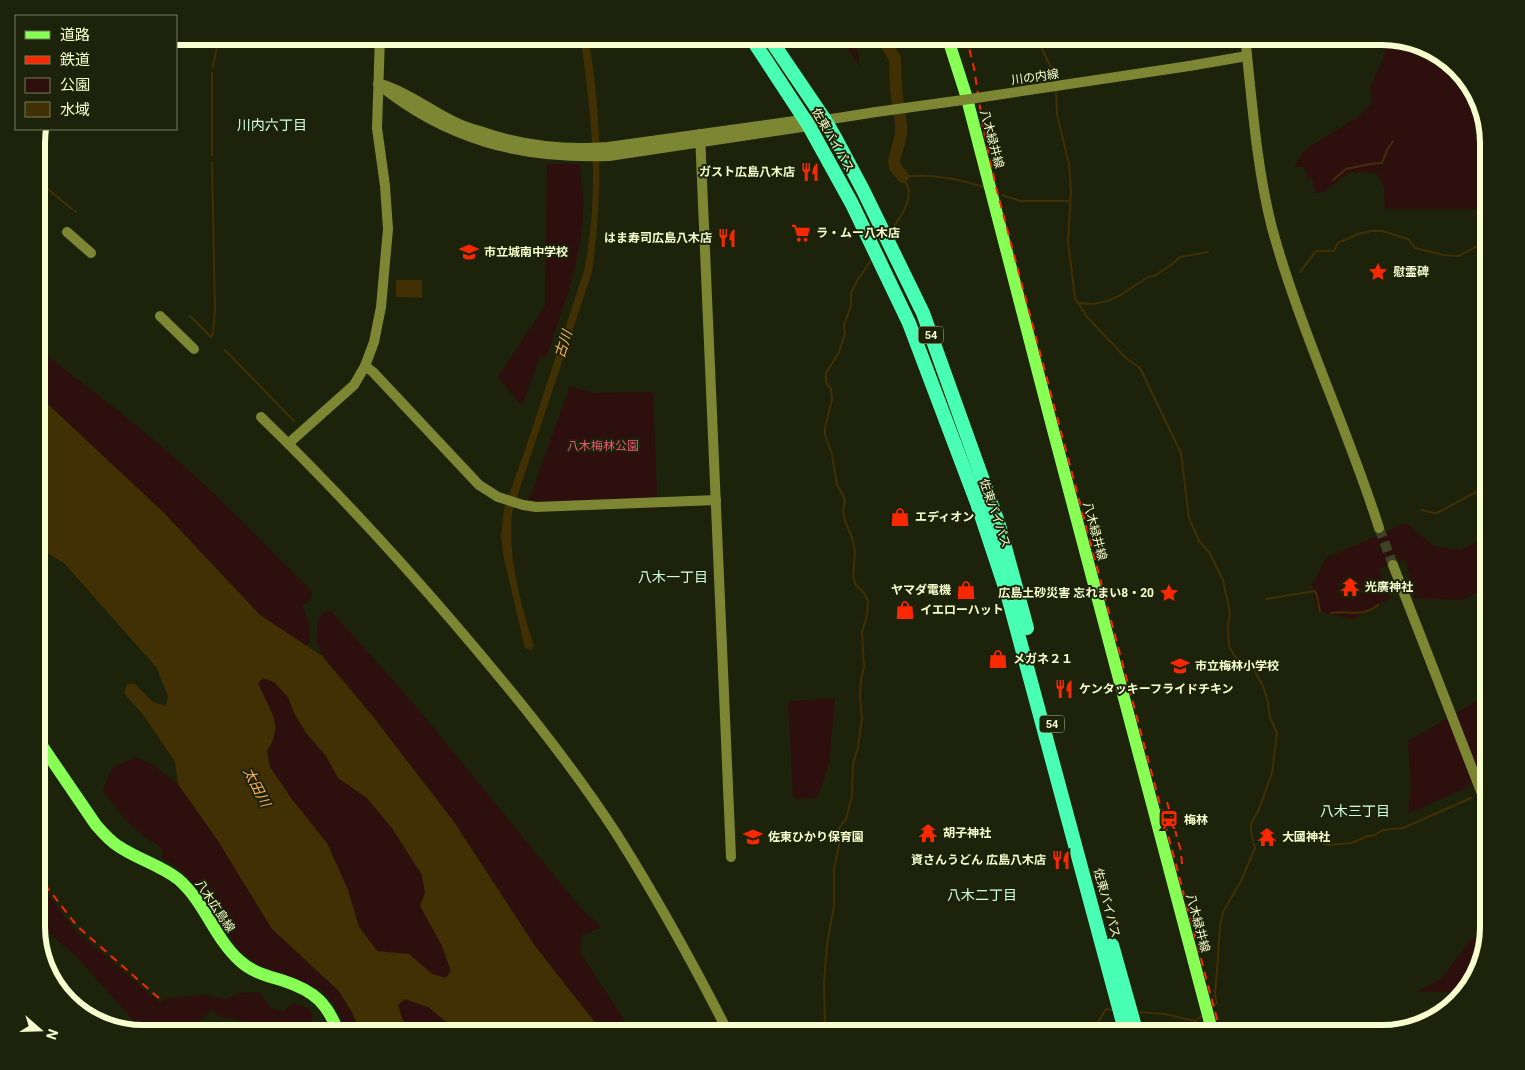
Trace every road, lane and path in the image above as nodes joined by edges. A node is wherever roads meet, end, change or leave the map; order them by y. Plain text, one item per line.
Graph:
1 (380, 45) edge
2 (756, 45) edge
3 (774, 45) edge
4 (950, 45) edge
5 (1246, 45) edge
6 (1247, 56) junction
7 (378, 84) junction
8 (825, 120) junction
9 (806, 123) junction
10 (701, 138) junction
11 (67, 232) dead end
12 (91, 253) dead end
13 (160, 316) dead end
14 (194, 349) dead end
15 (365, 366) junction
16 (261, 417) dead end
17 (289, 444) junction
18 (716, 500) junction
19 (1379, 528) tunnel mouth
20 (1393, 565) tunnel mouth
21 (45, 750) edge
22 (1480, 789) edge
23 (731, 857) dead end
24 (336, 1025) edge
25 (724, 1025) edge
26 (1124, 1025) edge
27 (1135, 1025) edge
28 (1211, 1025) edge

1 - 7 street
2 - 9 highway, 佐東バイパス / 54
3 - 8 highway, 佐東バイパス / 54
4 - 28 main road, 八木緑井線
5 - 6 street
6 - 8 street, 川の内線, bridge
6 - 19 street
7 - 10 street, 川の内線
7 - 15 street
8 - 9 street, 川の内線
8 - 27 highway, 佐東バイパス / 54
9 - 10 street, 川の内線
9 - 26 highway, 佐東バイパス / 54
10 - 18 street
11 - 12 street
13 - 14 street
15 - 17 street
15 - 18 street
16 - 17 street
17 - 25 street
18 - 23 street
20 - 22 street
21 - 24 main road, 八木広島線

